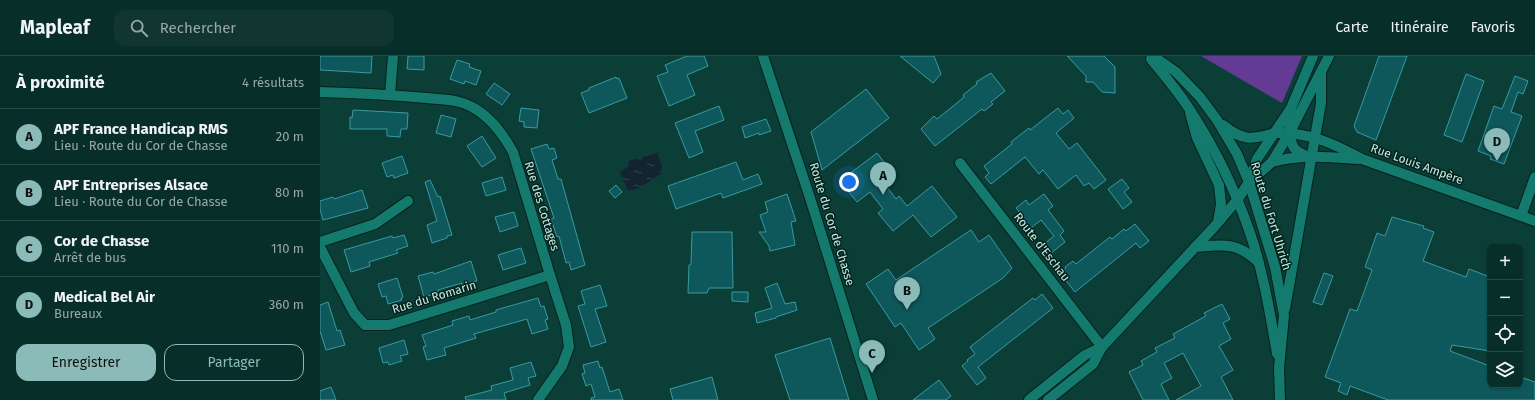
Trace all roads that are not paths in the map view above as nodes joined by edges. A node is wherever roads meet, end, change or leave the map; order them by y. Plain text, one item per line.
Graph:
1 (393, 56) edge
2 (763, 56) edge
3 (1149, 56) edge
4 (1153, 56) edge
5 (1313, 56) edge
6 (1329, 56) edge
7 (1321, 72) junction
8 (320, 92) edge
9 (390, 95) junction
10 (1188, 107) junction
11 (1291, 108) junction
12 (1217, 120) junction
13 (1290, 132) junction
14 (1274, 133) junction
15 (1314, 137) junction
16 (1309, 156) junction
17 (1362, 159) junction
18 (960, 162) dead end
19 (1272, 162) junction
20 (1535, 177) edge
21 (1249, 182) junction
22 (1238, 199) junction
23 (408, 201) dead end
24 (1521, 216) junction
25 (1535, 221) edge
26 (1217, 223) junction
27 (320, 242) edge
28 (320, 247) edge
29 (1195, 247) junction
30 (1259, 263) junction
31 (550, 275) junction
32 (1284, 315) junction
33 (1102, 347) junction
34 (1279, 368) junction
35 (538, 400) edge
36 (873, 400) edge
37 (1029, 400) edge
38 (1048, 400) edge
39 (1280, 400) edge

1 - 9 street
2 - 36 street, Route du Cor de Chasse
3 - 10 street, Route du Fort Uhrich
4 - 12 street, Route du Fort Uhrich
5 - 11 street
6 - 7 street
7 - 13 street
7 - 15 street
8 - 9 street, Rue des Cottages
9 - 31 street, Rue des Cottages
10 - 22 street, Route du Fort Uhrich
10 - 26 street, Route du Fort Uhrich
11 - 13 street
11 - 14 street
12 - 14 street
12 - 21 street, Route du Fort Uhrich
13 - 14 street
13 - 15 street, Rue Louis Ampère
13 - 16 street
13 - 19 street
14 - 21 street
15 - 16 street
15 - 17 street, Rue Louis Ampère
16 - 17 street
16 - 19 street
16 - 32 street
17 - 24 street, Rue Louis Ampère
18 - 33 street, Route d'Eschau
19 - 21 street
20 - 24 street
21 - 22 street
21 - 32 street, Route du Fort Uhrich
22 - 26 street
22 - 30 street, Route du Fort Uhrich
23 - 27 street
24 - 25 street, Rue Louis Ampère
26 - 29 street
28 - 31 street, Rue du Romarin
29 - 30 street
29 - 33 street
30 - 34 street, Route du Fort Uhrich
31 - 35 street, Rue des Cottages
32 - 34 street, Route du Fort Uhrich
33 - 37 street
33 - 38 street
34 - 39 street, Route du Fort Uhrich

